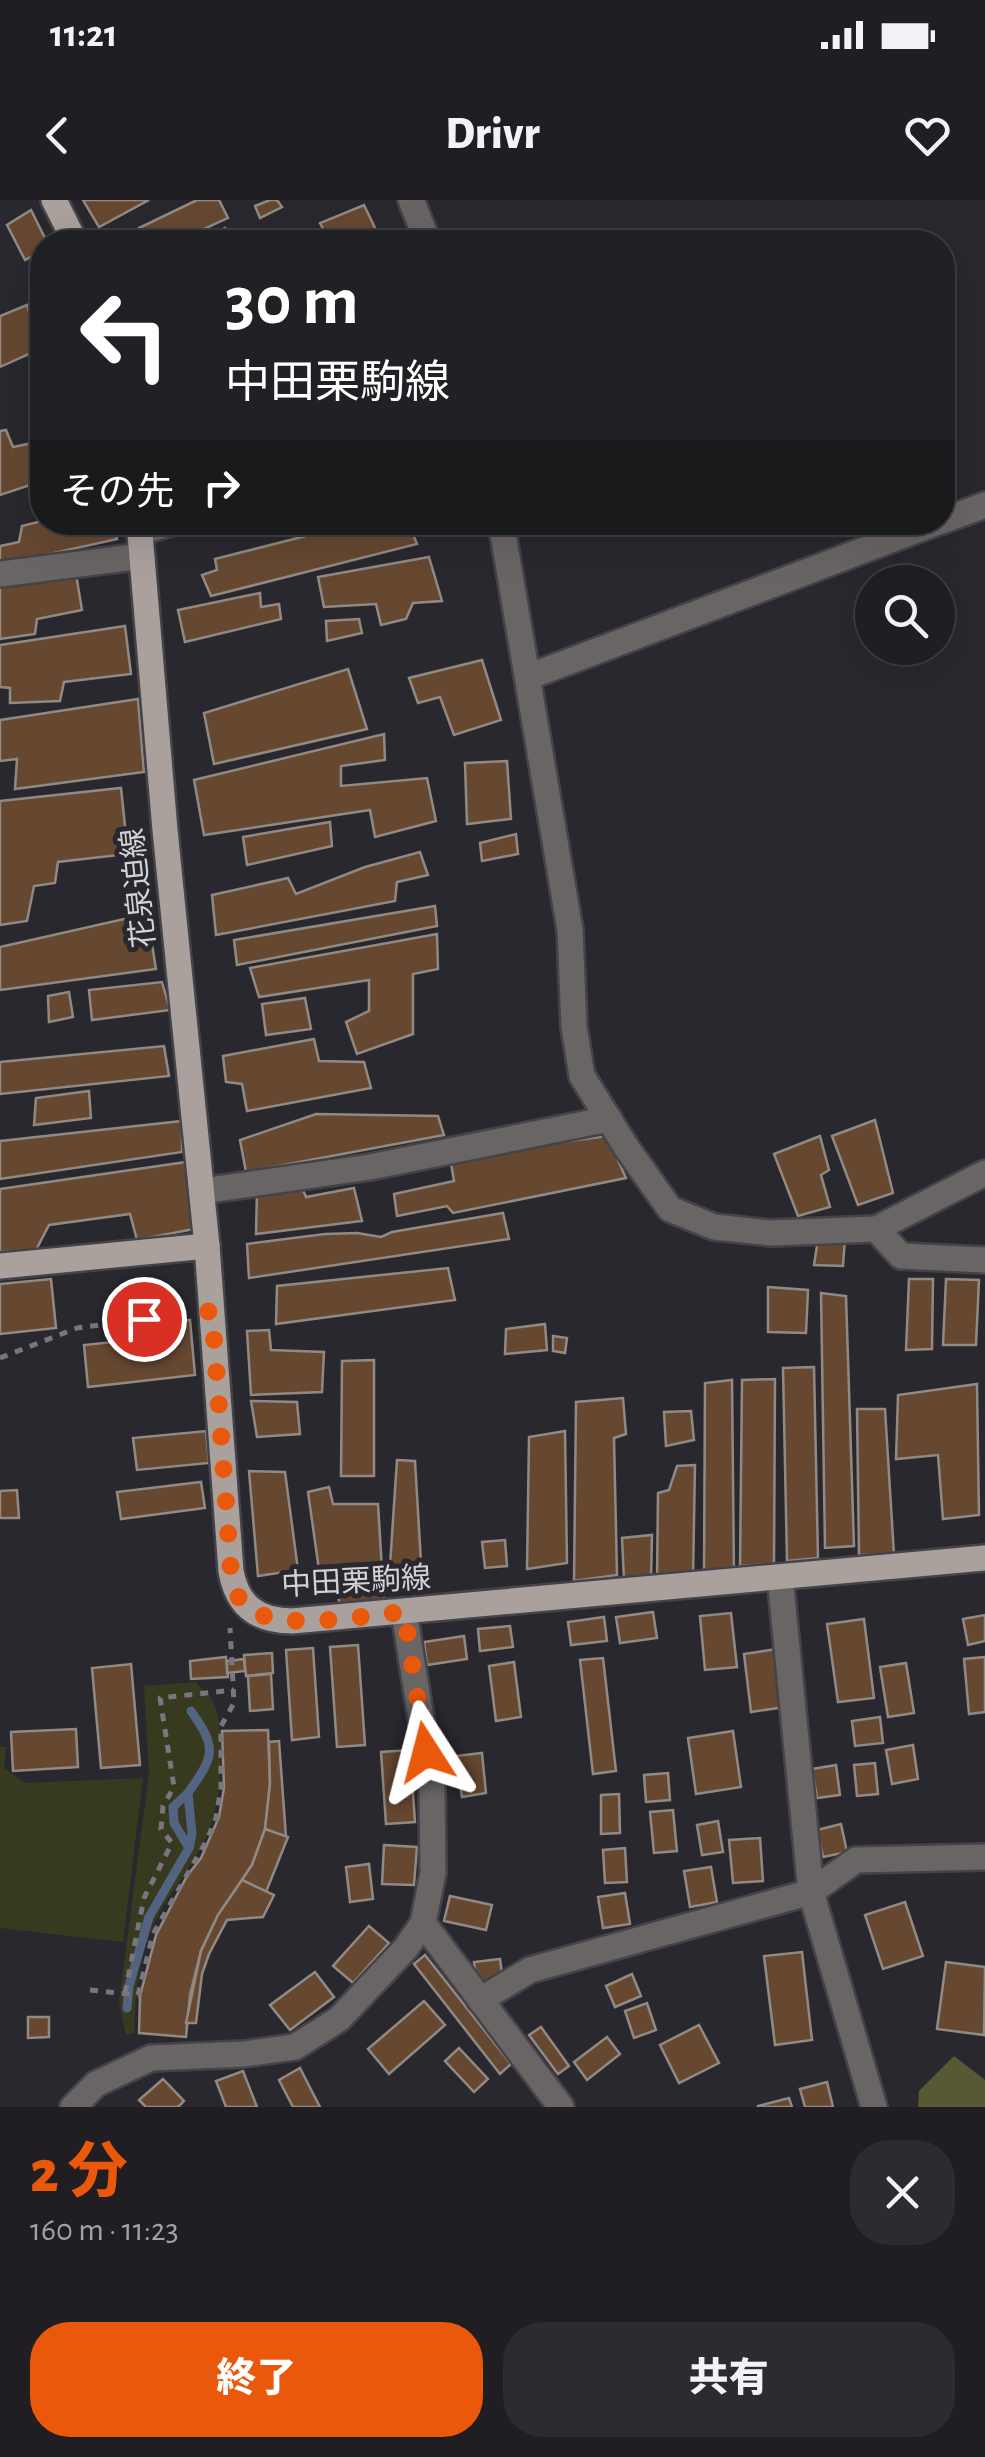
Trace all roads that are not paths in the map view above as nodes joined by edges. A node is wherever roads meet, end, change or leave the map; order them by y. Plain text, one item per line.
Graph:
1 (54, 200) edge
2 (411, 200) edge
3 (69, 230) edge
4 (423, 230) edge
5 (985, 505) edge
6 (955, 516) edge
7 (503, 535) edge
8 (905, 535) edge
9 (140, 537) edge
10 (0, 574) edge
11 (528, 676) junction
12 (609, 1119) junction
13 (985, 1173) edge
14 (202, 1191) junction
15 (876, 1229) junction
16 (208, 1246) junction
17 (985, 1260) edge
18 (0, 1266) edge
19 (985, 1558) edge
20 (780, 1577) junction
21 (404, 1612) junction
22 (985, 1857) edge
23 (811, 1892) junction
24 (423, 1923) junction
25 (480, 2000) junction
26 (72, 2107) edge
27 (561, 2107) edge
28 (874, 2107) edge

1 - 3 main road
2 - 4 street
5 - 6 street
7 - 11 street
8 - 11 street
9 - 10 street
9 - 14 main road, 花泉迫線
11 - 12 street
12 - 14 street
12 - 15 street
13 - 15 street
14 - 16 main road, 花泉迫線
15 - 17 street
16 - 18 main road
16 - 21 main road, 中田栗駒線
19 - 20 main road, 中田栗駒線
20 - 21 main road, 中田栗駒線
20 - 23 street
21 - 24 street
22 - 23 street
23 - 25 street
23 - 28 street
24 - 25 street
24 - 26 street
25 - 27 street

